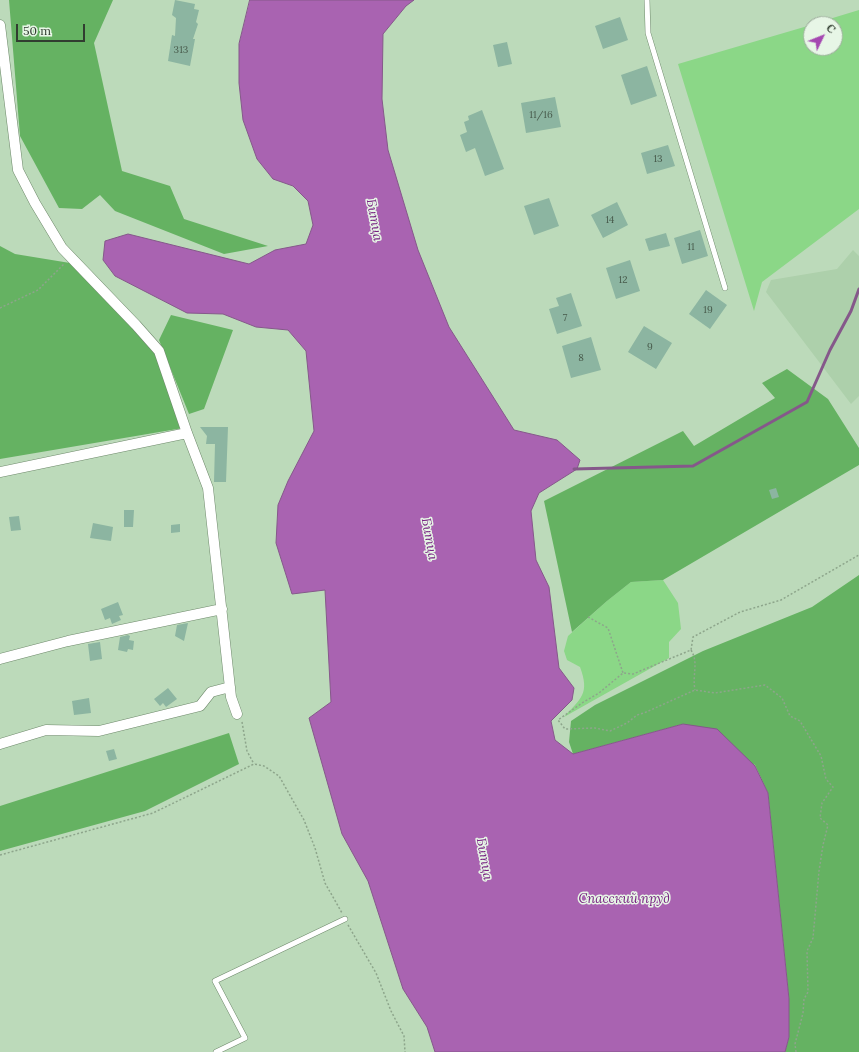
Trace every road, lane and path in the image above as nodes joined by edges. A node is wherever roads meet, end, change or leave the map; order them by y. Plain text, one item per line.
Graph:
1 (647, 0) edge
2 (0, 25) edge
3 (71, 257) junction
4 (725, 288) dead end
5 (0, 308) edge
6 (187, 433) junction
7 (0, 472) edge
8 (859, 555) edge
9 (222, 609) junction
10 (588, 617) dead end
11 (691, 650) junction
12 (0, 659) edge
13 (623, 673) junction
14 (230, 687) junction
15 (695, 690) junction
16 (237, 714) dead end
17 (0, 744) edge
18 (0, 855) edge
19 (345, 919) junction
20 (216, 1052) edge
21 (405, 1052) edge
22 (796, 1052) edge

1 - 4 lane
2 - 3 street
3 - 5 path
3 - 6 street
6 - 7 street
6 - 9 street
8 - 11 path
9 - 12 street
9 - 14 street
10 - 13 path
11 - 13 path
11 - 15 path
13 - 15 path
14 - 16 street
14 - 17 street
15 - 22 path
18 - 19 path
19 - 20 lane
19 - 21 path

